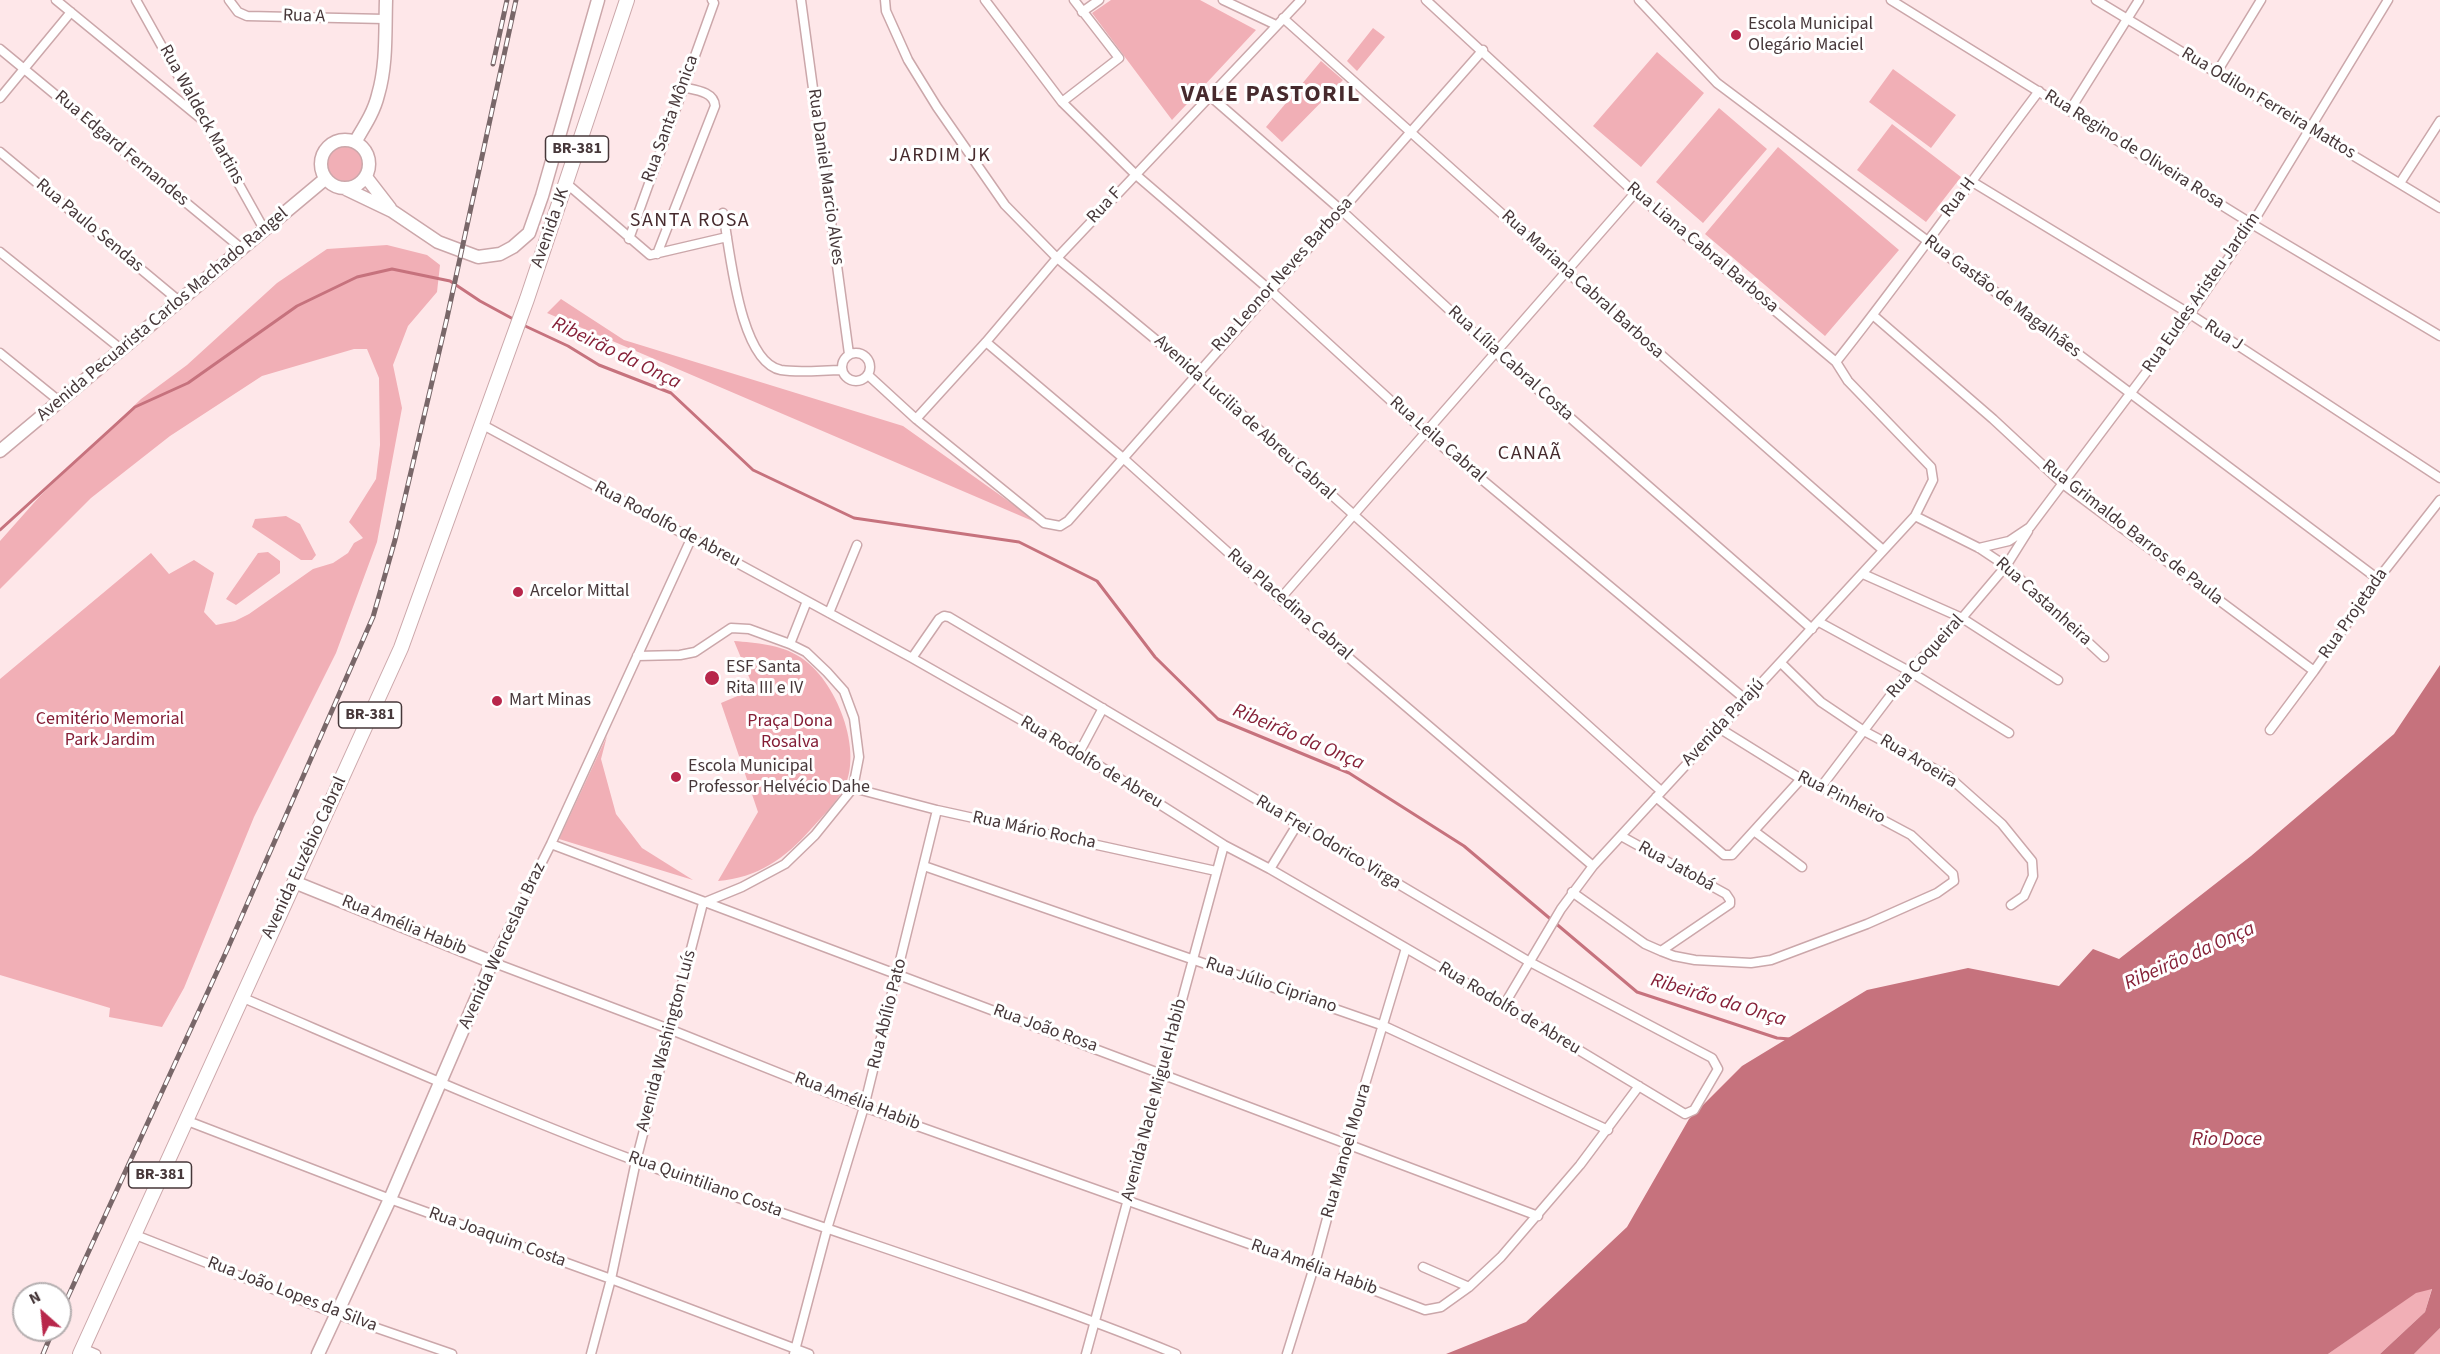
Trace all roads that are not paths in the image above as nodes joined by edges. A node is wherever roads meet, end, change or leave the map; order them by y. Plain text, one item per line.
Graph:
1 (56, 0) edge
2 (136, 0) edge
3 (229, 0) edge
4 (386, 0) edge
5 (598, 0) edge
6 (627, 0) edge
7 (712, 0) edge
8 (801, 0) edge
9 (885, 0) edge
10 (985, 0) edge
11 (1074, 0) edge
12 (1099, 0) edge
13 (1223, 0) edge
14 (1301, 0) edge
15 (1426, 0) edge
16 (1640, 0) edge
17 (1891, 0) edge
18 (2096, 0) edge
19 (2139, 0) edge
20 (2261, 0) edge
21 (2388, 0) edge
22 (71, 12) junction
23 (1082, 12) junction
24 (385, 19) junction
25 (2128, 19) junction
26 (1280, 21) junction
27 (0, 49) edge
28 (1482, 50) junction
29 (24, 69) junction
30 (2217, 72) junction
31 (682, 87) junction
32 (2039, 91) junction
33 (1210, 96) junction
34 (0, 98) edge
35 (1062, 102) junction
36 (2070, 110) junction
37 (2440, 121) edge
38 (205, 122) junction
39 (2309, 130) junction
40 (1410, 131) junction
41 (355, 142) junction
42 (0, 152) edge
43 (1135, 174) junction
44 (366, 177) junction
45 (326, 179) junction
46 (1971, 181) junction
47 (566, 183) junction
48 (2400, 183) junction
49 (346, 189) junction
50 (1635, 193) junction
51 (2440, 208) edge
52 (1341, 210) junction
53 (392, 211) junction
54 (723, 213) dead end
55 (2252, 224) junction
56 (265, 231) junction
57 (727, 237) junction
58 (629, 239) junction
59 (1927, 241) junction
60 (242, 248) junction
61 (0, 252) edge
62 (657, 254) junction
63 (1057, 258) junction
64 (1567, 272) junction
65 (1271, 291) junction
66 (178, 300) junction
67 (2190, 314) junction
68 (1874, 316) junction
69 (2440, 336) edge
70 (986, 342) junction
71 (121, 349) junction
72 (508, 352) joint
73 (1495, 352) junction
74 (0, 353) edge
75 (849, 354) junction
76 (1836, 362) junction
77 (841, 370) junction
78 (1196, 373) junction
79 (868, 375) junction
80 (2131, 393) junction
81 (58, 400) junction
82 (916, 419) junction
83 (483, 425) junction
84 (1425, 432) junction
85 (0, 451) edge
86 (1124, 458) junction
87 (2440, 478) edge
88 (2063, 484) junction
89 (2440, 500) edge
90 (1915, 516) junction
91 (1353, 517) junction
92 (2030, 527) junction
93 (691, 539) junction
94 (857, 545) dead end
95 (1979, 548) junction
96 (1883, 550) junction
97 (2006, 566) junction
98 (1863, 574) junction
99 (2378, 579) junction
100 (1280, 599) junction
101 (807, 601) junction
102 (829, 613) junction
103 (1962, 618) junction
104 (1819, 622) junction
105 (1812, 629) junction
106 (789, 644) junction
107 (637, 656) junction
108 (2104, 657) dead end
109 (912, 658) junction
110 (1781, 663) junction
111 (1909, 671) junction
112 (2314, 671) junction
113 (2058, 680) dead end
114 (1745, 699) junction
115 (1103, 708) junction
116 (1719, 728) junction
117 (2270, 730) dead end
118 (1864, 731) junction
119 (2009, 734) dead end
120 (1079, 753) junction
121 (1801, 779) junction
122 (1821, 787) junction
123 (853, 788) junction
124 (1658, 794) junction
125 (937, 810) junction
126 (1297, 825) junction
127 (1754, 831) junction
128 (1621, 836) junction
129 (551, 844) junction
130 (1224, 845) junction
131 (924, 866) junction
132 (1593, 866) junction
133 (1802, 867) dead end
134 (1270, 869) junction
135 (1215, 871) junction
136 (294, 882) junction
137 (1572, 892) junction
138 (703, 903) junction
139 (2011, 905) dead end
140 (1406, 948) junction
141 (1660, 951) junction
142 (1194, 959) junction
143 (1528, 961) junction
144 (492, 962) junction
145 (898, 975) junction
146 (241, 997) junction
147 (1504, 1005) junction
148 (1384, 1026) junction
149 (669, 1029) junction
150 (1161, 1073) junction
151 (442, 1083) junction
152 (1639, 1086) junction
153 (864, 1107) junction
154 (1690, 1113) joint
155 (186, 1120) junction
156 (1608, 1130) junction
157 (1347, 1144) junction
158 (636, 1161) junction
159 (390, 1199) junction
160 (1127, 1200) junction
161 (1538, 1216) junction
162 (827, 1229) junction
163 (133, 1234) junction
164 (1423, 1267) dead end
165 (1314, 1268) junction
166 (611, 1278) junction
167 (1469, 1287) junction
168 (336, 1314) junction
169 (1094, 1321) junction
170 (81, 1351) edge
171 (794, 1352) edge
172 (96, 1354) edge
173 (318, 1354) edge
174 (452, 1354) edge
175 (591, 1354) edge
176 (809, 1354) edge
177 (1086, 1354) edge
178 (1176, 1354) edge
179 (1287, 1354) edge

1 - 22 street
2 - 38 street, Rua Waldeck Martins
3 - 24 street, Rua A
4 - 24 street
5 - 53 street
6 - 47 main road, Avenida JK / BR-381
7 - 31 street, Rua Santa Mônica
8 - 75 street, Rua Daniel Marcio Alves
9 - 63 street, Avenida Lucilia de Abreu Cabral
10 - 35 street, Rua Leila Cabral
11 - 23 street
12 - 23 street
13 - 26 street, Rua Mariana Cabral Barbosa
14 - 26 street, Rua F
15 - 28 street, Rua Liana Cabral Barbosa
16 - 59 street, Rua Gastão de Magalhães
17 - 32 street, Rua Regino de Oliveira Rosa
18 - 25 street, Rua Odilon Ferreira Mattos
19 - 25 street
20 - 30 street
21 - 39 street, Rua Eudes Aristeu Jardim
22 - 29 street
22 - 38 street
23 - 35 street
24 - 41 street
25 - 30 street, Rua Odilon Ferreira Mattos
25 - 36 street
26 - 33 street, Rua F
26 - 40 street, Rua Mariana Cabral Barbosa
27 - 29 street, Rua Edgard Fernandes
28 - 40 street, Rua Leonor Neves Barbosa
28 - 50 street, Rua Liana Cabral Barbosa
29 - 34 street
29 - 60 street, Rua Edgard Fernandes
30 - 39 street, Rua Odilon Ferreira Mattos
31 - 58 street, Rua Santa Mônica
31 - 62 street
32 - 36 street, Rua Regino de Oliveira Rosa
32 - 46 street, Rua H
33 - 43 street, Rua F
33 - 52 street, Rua Lília Cabral Costa
35 - 43 street, Rua Leila Cabral
36 - 55 street, Rua Regino de Oliveira Rosa
37 - 48 street
38 - 56 street, Rua Waldeck Martins
39 - 48 street, Rua Odilon Ferreira Mattos
39 - 55 street, Rua Eudes Aristeu Jardim
40 - 52 street, Rua Leonor Neves Barbosa
40 - 64 street, Rua Mariana Cabral Barbosa
41 - 44 street
41 - 45 street
42 - 66 street, Rua Paulo Sendas
43 - 63 street, Rua F
43 - 65 street, Rua Leila Cabral
44 - 49 street
44 - 53 street
45 - 49 street
45 - 56 street, Avenida Pecuarista Carlos Machado Rangel
46 - 59 street, Rua H
46 - 67 street, Rua J
47 - 58 street
47 - 72 main road, Avenida JK / BR-381
48 - 51 street, Rua Odilon Ferreira Mattos
49 - 53 street
50 - 64 street
50 - 76 street, Rua Liana Cabral Barbosa
52 - 65 street, Rua Leonor Neves Barbosa
52 - 73 street, Rua Lília Cabral Costa
54 - 57 street
55 - 67 street, Rua Eudes Aristeu Jardim
55 - 69 street, Rua Regino de Oliveira Rosa
56 - 60 street, Avenida Pecuarista Carlos Machado Rangel
57 - 62 street
57 - 77 street
58 - 62 street
59 - 68 street, Rua H
59 - 80 street, Rua Gastão de Magalhães
60 - 66 street, Avenida Pecuarista Carlos Machado Rangel
61 - 71 street
63 - 70 street, Rua F
63 - 78 street, Avenida Lucilia de Abreu Cabral
64 - 73 street
64 - 96 street, Rua Mariana Cabral Barbosa
65 - 78 street, Rua Leonor Neves Barbosa
65 - 84 street, Rua Leila Cabral
66 - 71 street, Avenida Pecuarista Carlos Machado Rangel
67 - 80 street, Rua Eudes Aristeu Jardim
67 - 87 street, Rua J
68 - 76 street, Rua H
68 - 88 street, Rua Grimaldo Barros de Paula
70 - 82 street, Rua F
70 - 86 street, Rua Placedina Cabral
71 - 81 street, Avenida Pecuarista Carlos Machado Rangel
72 - 83 main road, Avenida Euzébio Cabral / BR-381
73 - 84 street
73 - 105 street, Rua Lília Cabral Costa
74 - 81 street
75 - 77 street
75 - 79 street
76 - 90 street, Rua Liana Cabral Barbosa
77 - 79 street
78 - 86 street, Rua Leonor Neves Barbosa
78 - 91 street, Avenida Lucilia de Abreu Cabral
79 - 82 street
80 - 88 street, Rua Eudes Aristeu Jardim
80 - 99 street, Rua Gastão de Magalhães
81 - 85 street, Avenida Pecuarista Carlos Machado Rangel
82 - 86 street, Rua Leonor Neves Barbosa
83 - 93 street, Rua Rodolfo de Abreu
83 - 136 main road, Avenida Euzébio Cabral / BR-381
84 - 91 street
84 - 114 street, Rua Leila Cabral
86 - 100 street, Rua Placedina Cabral
88 - 92 street, Rua Eudes Aristeu Jardim
88 - 112 street, Rua Grimaldo Barros de Paula
89 - 99 street, Rua Projetada
90 - 95 street, Rua Castanheira
90 - 96 street, Avenida Parajú
91 - 100 street
91 - 124 street, Avenida Lucilia de Abreu Cabral
92 - 95 street, Rua Eudes Aristeu Jardim
92 - 97 street, Rua Coqueiral
93 - 101 street, Rua Rodolfo de Abreu
93 - 107 street, Avenida Wenceslau Braz
94 - 102 street
95 - 97 street, Rua Castanheira
96 - 98 street, Avenida Parajú
97 - 103 street, Rua Coqueiral
97 - 108 street, Rua Castanheira
98 - 103 street
98 - 104 street, Avenida Parajú
99 - 112 street, Rua Projetada
100 - 132 street, Rua Placedina Cabral
101 - 102 street, Rua Rodolfo de Abreu
101 - 106 street
102 - 109 street, Rua Rodolfo de Abreu
103 - 111 street, Rua Coqueiral
103 - 113 street
104 - 105 street, Avenida Parajú
104 - 111 street
105 - 110 street, Avenida Parajú
106 - 107 street
106 - 123 street
107 - 129 street, Avenida Wenceslau Braz
109 - 115 street, Rua Frei Odorico Virga
109 - 120 street, Rua Rodolfo de Abreu
110 - 114 street, Avenida Parajú
110 - 118 street, Rua Aroeira
111 - 118 street, Rua Coqueiral
111 - 119 street
112 - 117 street, Rua Projetada
114 - 116 street, Avenida Parajú
115 - 120 street
115 - 126 street, Rua Frei Odorico Virga
116 - 121 street, Rua Pinheiro
116 - 124 street, Avenida Parajú
118 - 122 street, Rua Coqueiral
118 - 139 street, Rua Aroeira
120 - 130 street, Rua Rodolfo de Abreu
121 - 122 street, Rua Pinheiro
121 - 127 street
122 - 141 street, Rua Pinheiro
123 - 125 street, Rua Mário Rocha
123 - 138 street
124 - 127 street, Avenida Lucilia de Abreu Cabral
124 - 128 street, Avenida Parajú
125 - 131 street, Rua Abílio Pato
125 - 135 street, Rua Mário Rocha
126 - 134 street
126 - 143 street, Rua Frei Odorico Virga
127 - 133 street
128 - 132 street, Avenida Parajú
128 - 141 street, Rua Jatobá
129 - 138 street, Rua João Rosa
129 - 144 street, Avenida Wenceslau Braz
130 - 134 street, Rua Rodolfo de Abreu
130 - 135 street, Avenida Nacle Miguel Habib
131 - 142 street, Rua Júlio Cipriano
131 - 145 street, Rua Abílio Pato
132 - 137 street, Avenida Parajú
134 - 140 street, Rua Rodolfo de Abreu
135 - 142 street, Avenida Nacle Miguel Habib
136 - 144 street, Rua Amélia Habib
136 - 146 main road, Avenida Euzébio Cabral / BR-381
137 - 141 street
137 - 143 street, Avenida Parajú
138 - 145 street, Rua João Rosa
138 - 149 street, Avenida Washington Luís
140 - 147 street, Rua Rodolfo de Abreu
140 - 148 street, Rua Manoel Moura
142 - 148 street, Rua Júlio Cipriano
142 - 150 street, Avenida Nacle Miguel Habib
143 - 147 street, Avenida Parajú
143 - 154 street, Rua Frei Odorico Virga
144 - 149 street, Rua Amélia Habib
144 - 151 street, Avenida Wenceslau Braz
145 - 150 street, Rua João Rosa
145 - 153 street, Rua Abílio Pato
146 - 151 street, Rua Quintiliano Costa
146 - 155 main road, Avenida Euzébio Cabral / BR-381
147 - 152 street, Rua Rodolfo de Abreu
148 - 156 street, Rua Júlio Cipriano
148 - 157 street, Rua Manoel Moura
149 - 153 street, Rua Amélia Habib
149 - 158 street, Avenida Washington Luís
150 - 157 street, Rua João Rosa
150 - 160 street, Avenida Nacle Miguel Habib
151 - 158 street, Rua Quintiliano Costa
151 - 159 street, Avenida Wenceslau Braz
152 - 154 street, Rua Rodolfo de Abreu
152 - 156 street
153 - 160 street, Rua Amélia Habib
153 - 162 street, Rua Abílio Pato
155 - 159 street, Rua Joaquim Costa
155 - 163 main road, Avenida Euzébio Cabral / BR-381
156 - 161 street
157 - 161 street, Rua João Rosa
157 - 165 street, Rua Manoel Moura
158 - 162 street, Rua Quintiliano Costa
158 - 166 street, Avenida Washington Luís
159 - 166 street, Rua Joaquim Costa
159 - 168 street, Avenida Wenceslau Braz
160 - 165 street, Rua Amélia Habib
160 - 169 street, Avenida Nacle Miguel Habib
161 - 167 street
162 - 169 street, Rua Quintiliano Costa
162 - 171 street, Rua Abílio Pato
163 - 168 street, Rua João Lopes da Silva
163 - 170 main road, Avenida Euzébio Cabral / BR-381
164 - 167 street
165 - 167 street, Rua Amélia Habib
165 - 179 street, Rua Manoel Moura
166 - 171 street, Rua Joaquim Costa
166 - 175 street, Avenida Washington Luís
168 - 173 street, Avenida Wenceslau Braz
168 - 174 street, Rua João Lopes da Silva
169 - 177 street, Avenida Nacle Miguel Habib
169 - 178 street, Rua Quintiliano Costa
170 - 172 street
171 - 176 street, Rua Joaquim Costa

